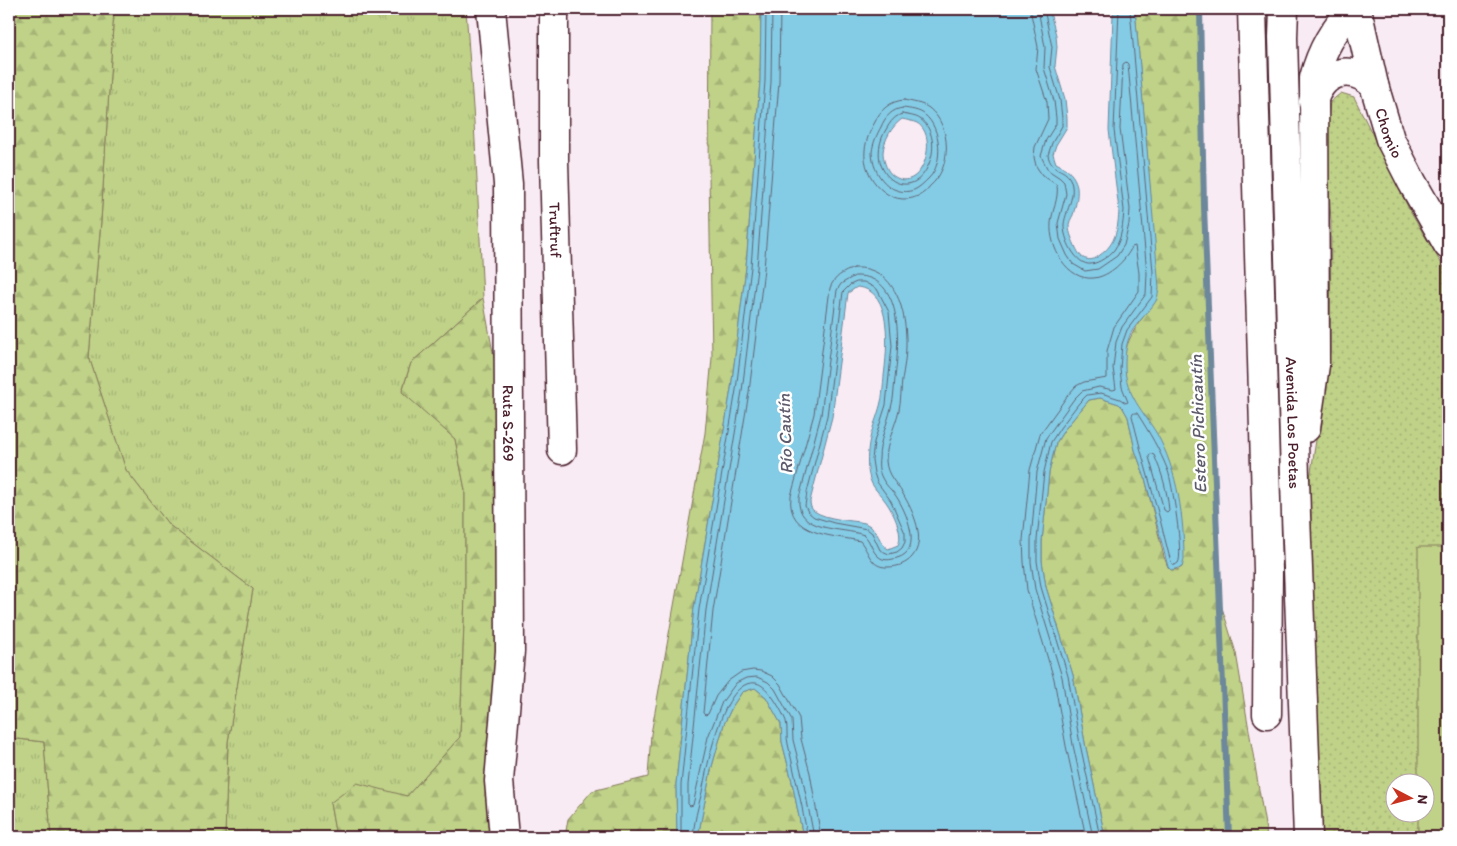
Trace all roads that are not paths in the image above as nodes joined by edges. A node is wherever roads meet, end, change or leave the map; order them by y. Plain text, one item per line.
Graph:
1 (491, 9) edge
2 (554, 9) edge
3 (1252, 9) edge
4 (1284, 9) edge
5 (1352, 9) edge
6 (1357, 9) edge
7 (1374, 85) junction
8 (1313, 102) junction
9 (1448, 245) edge
10 (562, 450) dead end
11 (1294, 474) junction
12 (1267, 714) dead end
13 (504, 837) edge
14 (1308, 837) edge

1 - 13 main road, Ruta S-269
2 - 10 main road, Truftruf
3 - 12 main road
4 - 11 main road, Avenida Los Poetas
5 - 8 main road
6 - 7 main road, Chomio
7 - 8 main road
7 - 9 main road, Chomio
8 - 11 main road
11 - 14 main road, Avenida Los Poetas

